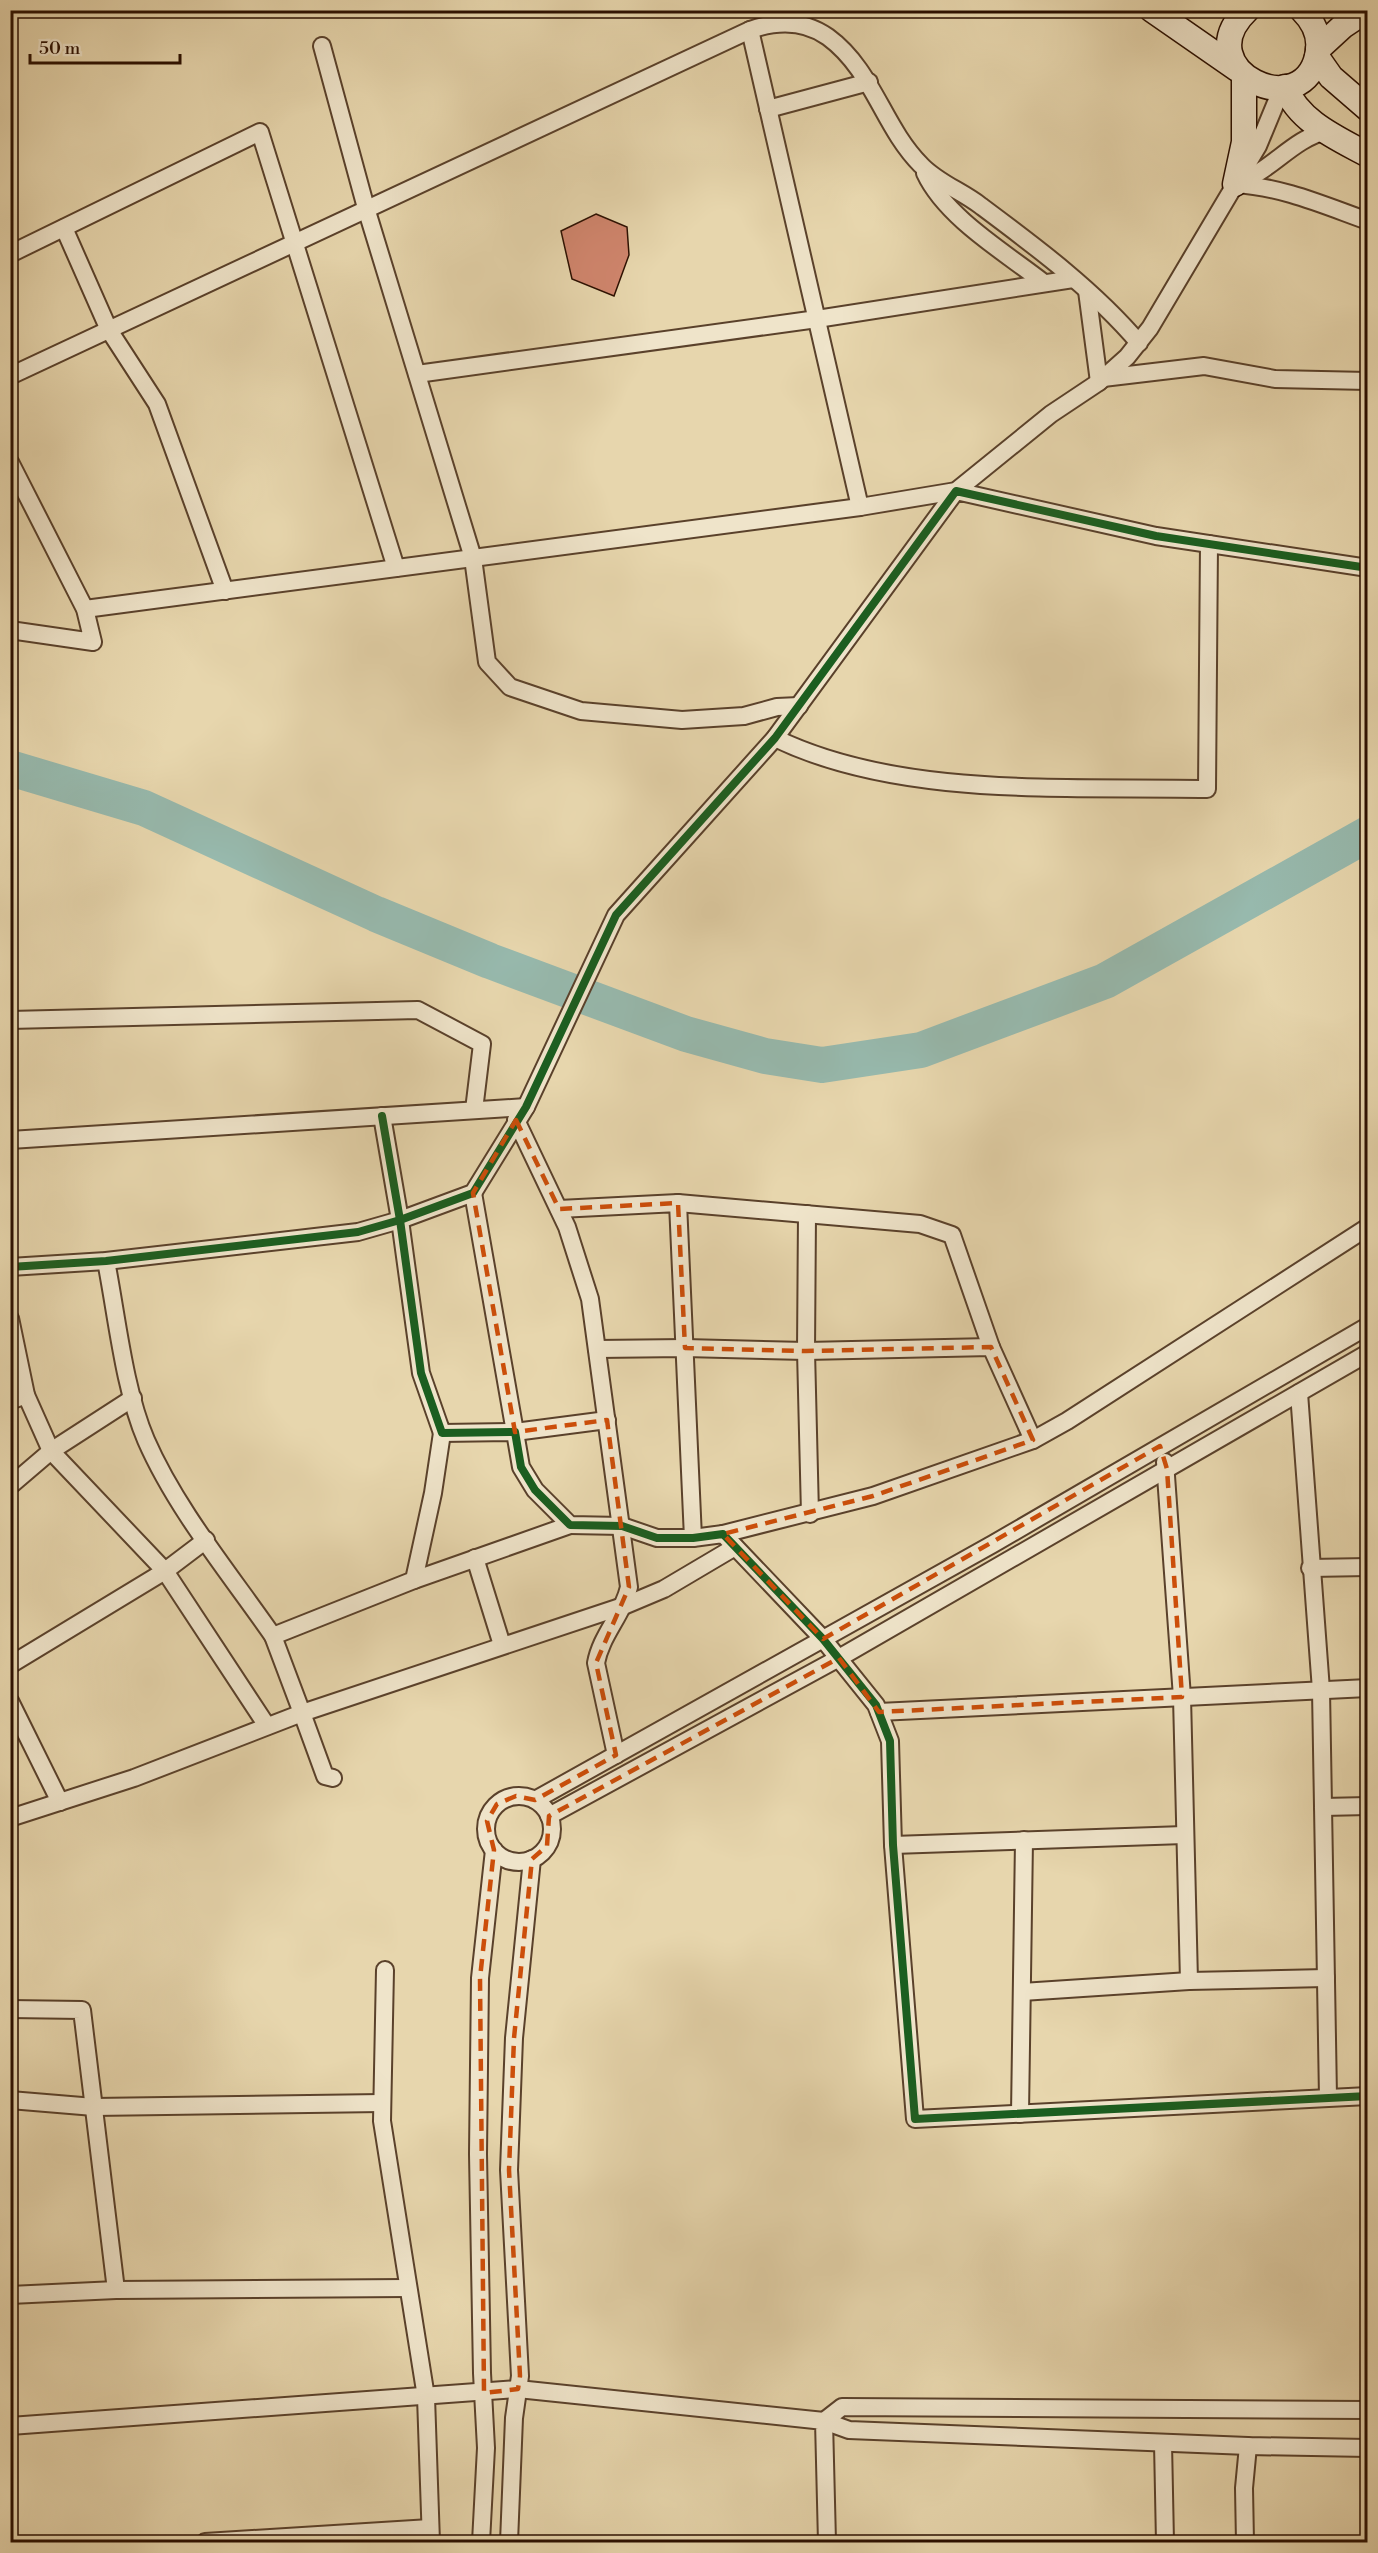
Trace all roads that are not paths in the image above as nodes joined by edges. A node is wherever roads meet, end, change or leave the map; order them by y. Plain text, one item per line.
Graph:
1 (1152, 10) edge
2 (1247, 10) edge
3 (1302, 10) edge
4 (1367, 10) edge
5 (750, 30) junction
6 (322, 46) dead end
7 (1317, 53) junction
8 (1240, 73) junction
9 (869, 82) junction
10 (1284, 88) junction
11 (768, 109) junction
12 (1368, 109) edge
13 (1326, 131) junction
14 (1368, 155) edge
15 (922, 167) junction
16 (1235, 184) junction
17 (366, 208) junction
18 (1368, 221) edge
19 (64, 228) junction
20 (295, 242) junction
21 (10, 254) edge
22 (1073, 279) junction
23 (1044, 283) junction
24 (1087, 291) junction
25 (817, 319) junction
26 (109, 330) junction
27 (1139, 343) junction
28 (417, 374) junction
29 (10, 376) edge
30 (1101, 380) junction
31 (1368, 381) edge
32 (10, 462) edge
33 (956, 491) junction
34 (860, 507) junction
35 (1209, 544) junction
36 (473, 558) junction
37 (396, 568) junction
38 (1368, 568) edge
39 (225, 591) junction
40 (85, 609) junction
41 (10, 630) edge
42 (799, 706) junction
43 (775, 738) junction
44 (10, 1020) edge
45 (474, 1110) junction
46 (521, 1114) junction
47 (382, 1116) junction
48 (10, 1140) edge
49 (473, 1193) junction
50 (678, 1203) junction
51 (559, 1209) junction
52 (807, 1214) junction
53 (400, 1220) junction
54 (1366, 1232) edge
55 (106, 1261) junction
56 (10, 1267) edge
57 (10, 1318) edge
58 (1368, 1326) edge
59 (685, 1347) junction
60 (991, 1347) junction
61 (597, 1349) junction
62 (806, 1352) junction
63 (1368, 1353) edge
64 (1299, 1393) junction
65 (18, 1398) edge
66 (133, 1398) junction
67 (607, 1420) junction
68 (515, 1432) junction
69 (442, 1433) junction
70 (1033, 1440) junction
71 (1160, 1446) junction
72 (51, 1451) junction
73 (1167, 1469) junction
74 (10, 1486) edge
75 (810, 1514) junction
76 (570, 1525) junction
77 (622, 1526) junction
78 (693, 1538) junction
79 (206, 1539) junction
80 (729, 1541) junction
81 (475, 1558) junction
82 (1368, 1567) edge
83 (1310, 1568) junction
84 (165, 1571) junction
85 (414, 1580) junction
86 (626, 1605) junction
87 (273, 1636) junction
88 (823, 1638) junction
89 (502, 1645) junction
90 (838, 1658) junction
91 (10, 1665) edge
92 (1368, 1688) edge
93 (1321, 1690) junction
94 (1182, 1697) junction
95 (10, 1701) edge
96 (879, 1712) junction
97 (302, 1713) junction
98 (267, 1726) junction
99 (616, 1755) junction
100 (333, 1778) dead end
101 (536, 1800) junction
102 (60, 1802) junction
103 (1368, 1806) edge
104 (1323, 1808) junction
105 (549, 1816) junction
106 (10, 1818) edge
107 (1184, 1835) junction
108 (1024, 1840) junction
109 (893, 1845) junction
110 (494, 1850) junction
111 (532, 1859) junction
112 (385, 1970) dead end
113 (1326, 1978) junction
114 (1189, 1981) junction
115 (1022, 1992) junction
116 (10, 2009) edge
117 (1368, 2096) edge
118 (1328, 2097) junction
119 (10, 2100) edge
120 (382, 2103) junction
121 (94, 2107) junction
122 (1020, 2114) junction
123 (408, 2288) junction
124 (116, 2290) junction
125 (10, 2295) edge
126 (518, 2389) junction
127 (484, 2393) junction
128 (426, 2397) junction
129 (1368, 2410) edge
130 (824, 2421) junction
131 (10, 2426) edge
132 (1163, 2443) junction
133 (1248, 2446) junction
134 (1368, 2448) edge
135 (431, 2535) edge
136 (205, 2542) edge
137 (481, 2542) edge
138 (509, 2542) edge
139 (827, 2542) edge
140 (1165, 2542) edge
141 (1245, 2542) edge

1 - 8 main road
2 - 8 main road
3 - 7 main road
4 - 7 main road
5 - 9 street
5 - 11 street
5 - 17 street
6 - 17 street
7 - 10 main road
7 - 12 main road
8 - 10 main road
8 - 16 main road
9 - 11 street
9 - 15 street
10 - 13 main road
10 - 16 street
11 - 25 street
13 - 14 main road
13 - 16 street
15 - 22 street
15 - 23 street
16 - 18 street
16 - 27 street
17 - 20 street
17 - 28 street
19 - 20 street
19 - 21 street
19 - 26 street
20 - 26 street
20 - 37 street
22 - 23 street
22 - 24 street
23 - 25 street
24 - 27 street
24 - 30 street
25 - 28 street
25 - 34 street
26 - 29 street
26 - 39 street
27 - 30 street
28 - 36 street
30 - 31 street
30 - 33 street
32 - 40 street
33 - 34 street
33 - 35 street
33 - 42 street
34 - 36 street
35 - 38 street
35 - 43 street
36 - 37 street
36 - 42 street
37 - 39 street
39 - 40 street
40 - 41 street
42 - 43 street
43 - 46 street
44 - 45 street
45 - 46 street
45 - 47 street
46 - 49 street
46 - 51 street
47 - 48 street
47 - 53 street
49 - 53 street
49 - 68 street
50 - 51 street
50 - 52 street
50 - 59 street
51 - 61 street
52 - 60 street
52 - 62 street
53 - 55 street
53 - 69 street
54 - 70 street
55 - 56 street
55 - 66 street
57 - 65 street
58 - 71 street
59 - 61 street
59 - 62 street
59 - 78 street
60 - 62 street
60 - 70 street
61 - 67 street
62 - 75 street
63 - 64 street
64 - 73 street
64 - 83 street
65 - 72 street
66 - 72 street
66 - 79 street
67 - 68 street
67 - 77 street
68 - 69 street
68 - 76 street
69 - 85 street
70 - 75 street
71 - 73 street
71 - 88 street
72 - 74 street
72 - 84 street
73 - 90 street
73 - 94 street
75 - 80 street
76 - 77 street
76 - 81 street
77 - 78 street
77 - 86 street
78 - 80 street
79 - 84 street
79 - 87 street
80 - 86 street
80 - 88 street
81 - 85 street
81 - 89 street
82 - 83 street
83 - 93 street
84 - 91 street
84 - 98 street
85 - 87 street
86 - 89 street
86 - 99 street
87 - 97 street
88 - 90 street
88 - 99 street
89 - 97 street
90 - 96 street
90 - 105 street
92 - 93 street
93 - 94 street
93 - 104 street
94 - 96 street
94 - 107 street
95 - 102 street
96 - 109 street
97 - 98 street
97 - 100 street
98 - 102 street
99 - 101 street
101 - 105 street
101 - 110 street
102 - 106 street
103 - 104 street
104 - 113 street
105 - 111 street
107 - 108 street
107 - 114 street
108 - 109 street
108 - 115 street
109 - 122 street
110 - 111 street
110 - 127 street
111 - 126 street
112 - 120 street
113 - 114 street
113 - 118 street
114 - 115 street
115 - 122 street
116 - 121 street
117 - 118 street
118 - 122 street
119 - 121 street
120 - 121 street
120 - 123 street
121 - 124 street
123 - 124 street
123 - 128 street
124 - 125 street
126 - 127 street
126 - 130 street
126 - 138 street
127 - 128 street
127 - 137 street
128 - 131 street
128 - 135 street
129 - 130 street
130 - 132 street
130 - 139 street
132 - 133 street
132 - 140 street
133 - 134 street
133 - 141 street
135 - 136 street

